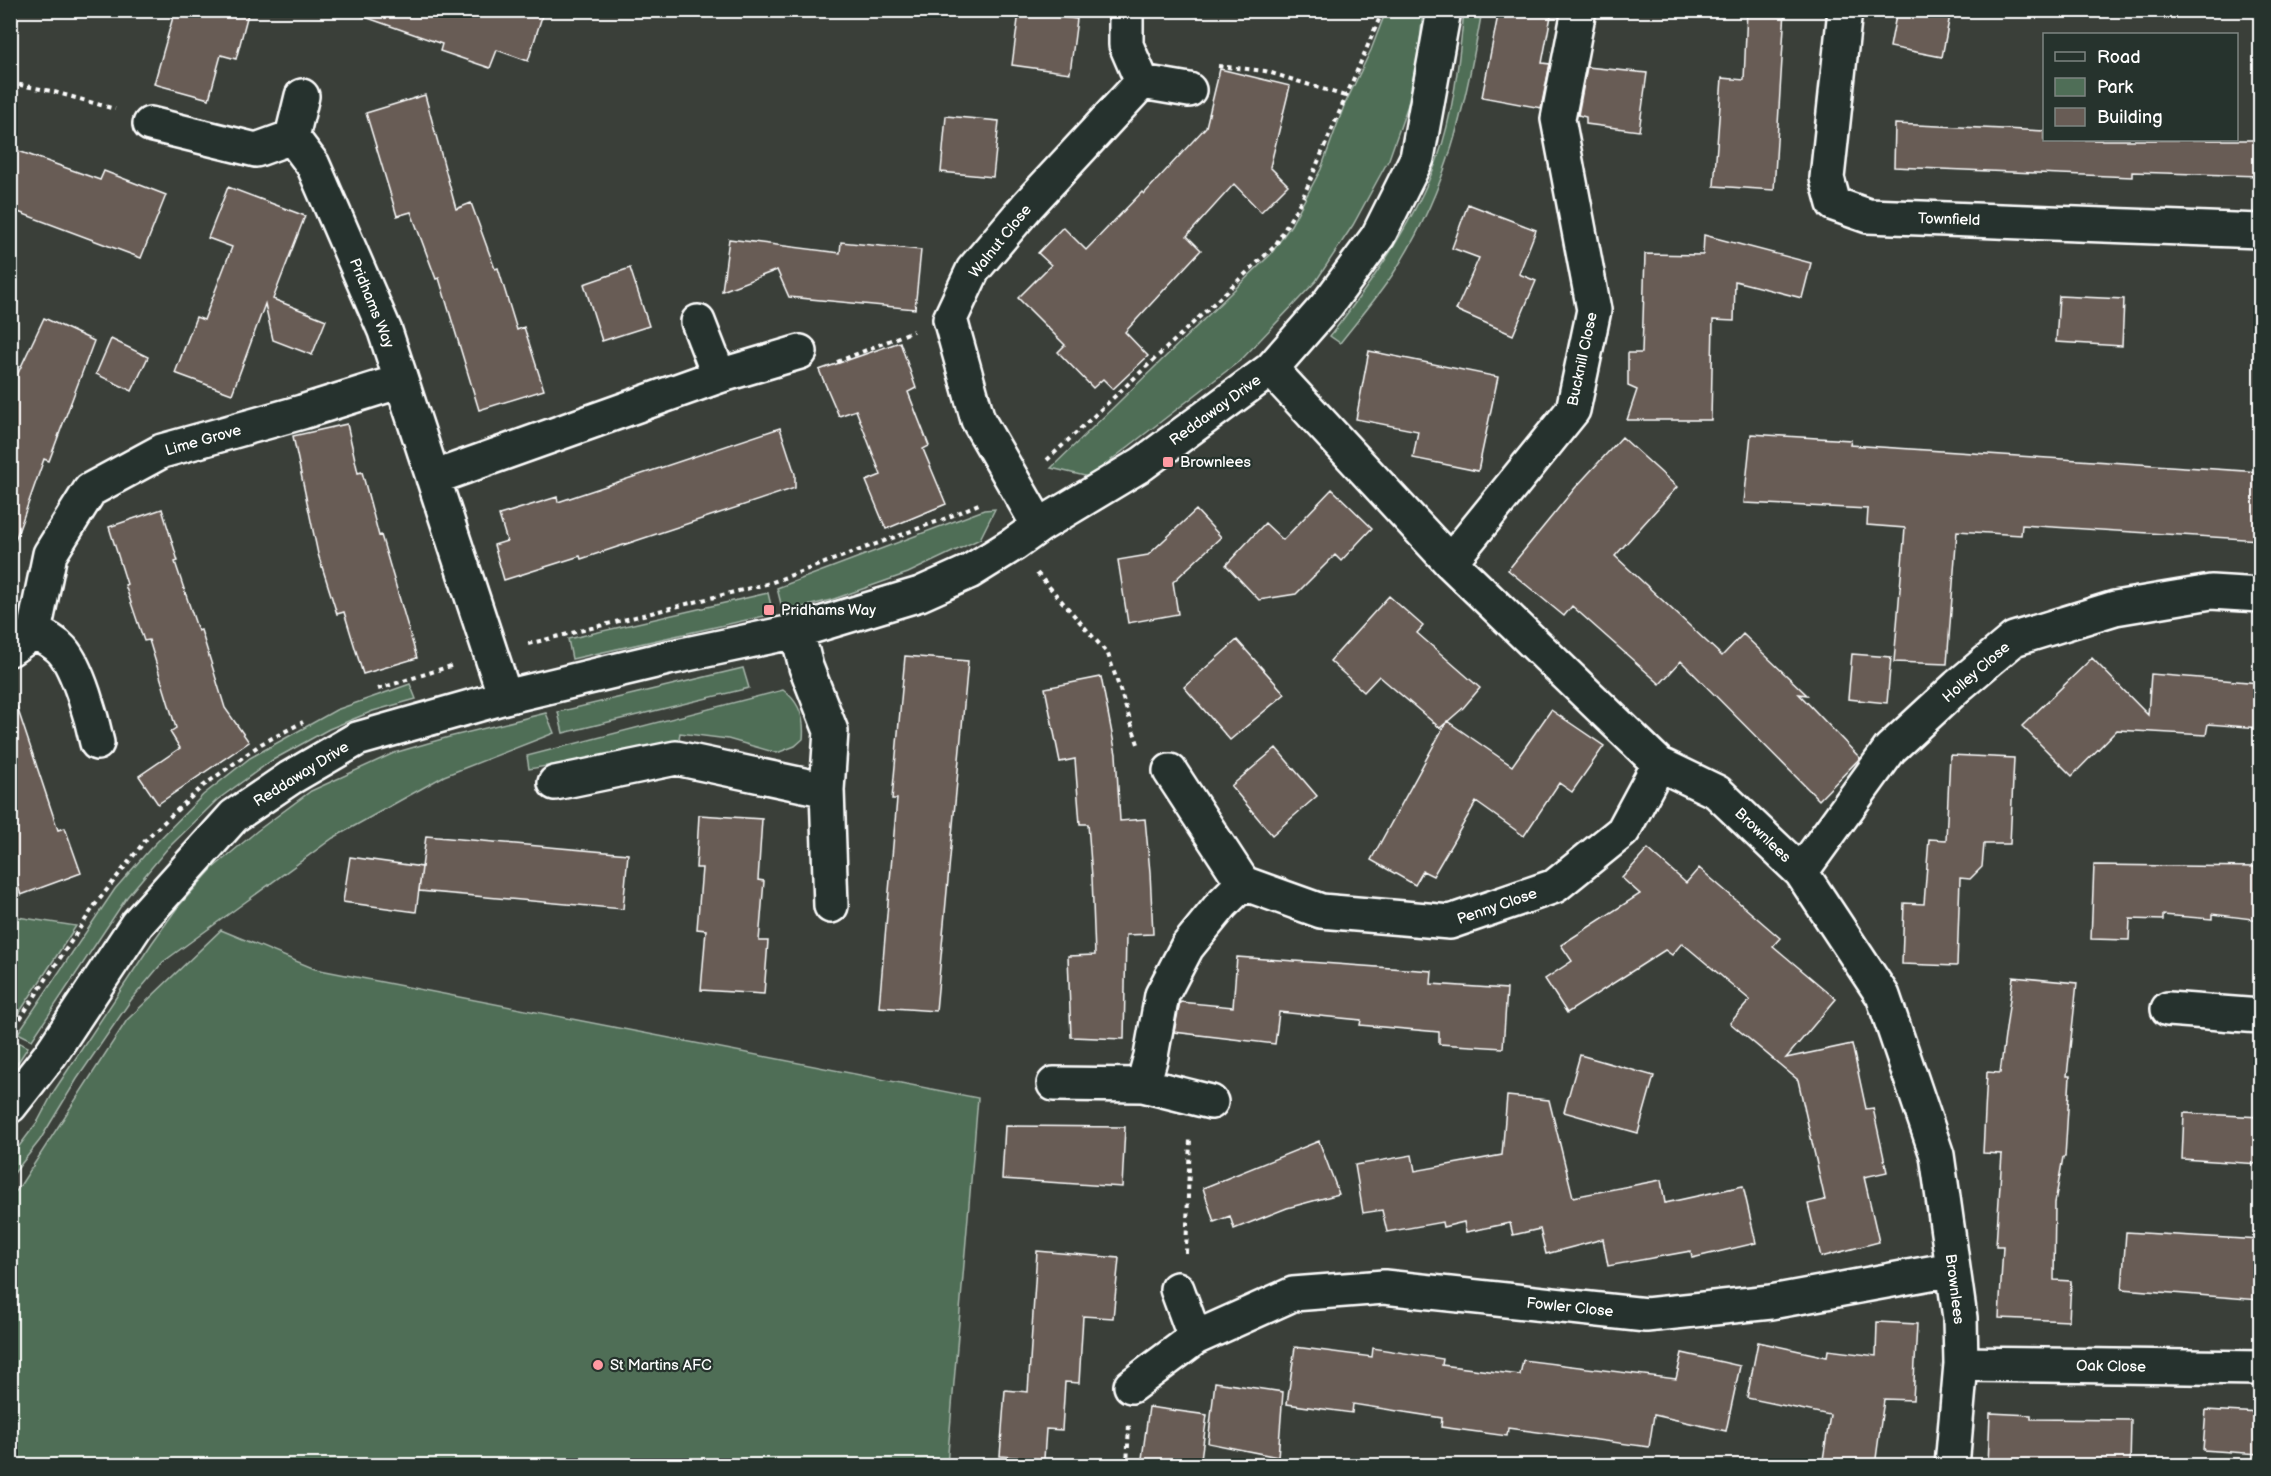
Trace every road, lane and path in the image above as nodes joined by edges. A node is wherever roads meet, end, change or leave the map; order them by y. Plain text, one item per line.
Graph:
1 (1126, 10) edge
2 (1383, 10) edge
3 (1444, 10) edge
4 (1579, 10) edge
5 (1845, 10) edge
6 (1142, 82) junction
7 (10, 83) edge
8 (1189, 90) joint
9 (302, 96) dead end
10 (1345, 96) junction
11 (150, 124) joint
12 (292, 137) junction
13 (2260, 231) edge
14 (950, 319) junction
15 (698, 322) dead end
16 (800, 352) joint
17 (1271, 369) junction
18 (719, 376) junction
19 (401, 381) junction
20 (433, 478) junction
21 (1017, 486) junction
22 (1026, 535) junction
23 (1450, 562) junction
24 (2260, 595) edge
25 (797, 632) junction
26 (22, 640) edge
27 (491, 653) junction
28 (370, 693) dead end
29 (506, 697) junction
30 (311, 717) dead end
31 (97, 743) dead end
32 (1659, 764) junction
33 (1170, 771) joint
34 (555, 783) dead end
35 (827, 790) junction
36 (1801, 872) junction
37 (1243, 883) junction
38 (831, 906) dead end
39 (2168, 1009) dead end
40 (2260, 1016) edge
41 (10, 1034) edge
42 (1053, 1084) dead end
43 (1143, 1085) junction
44 (1201, 1100) joint
45 (10, 1106) edge
46 (1952, 1269) junction
47 (1177, 1289) joint
48 (1195, 1338) junction
49 (1961, 1364) junction
50 (2260, 1368) edge
51 (1131, 1386) dead end
52 (1952, 1466) edge

1 - 6 street
2 - 10 path
3 - 17 street, Reddaway Drive
4 - 23 street, Bucknill Close
5 - 13 street, Townfield
6 - 8 street
6 - 14 street, Walnut Close
7 - 11 path
8 - 10 path
9 - 12 street
10 - 21 path
11 - 12 street
12 - 19 street, Pridhams Way
14 - 16 path
14 - 21 street
15 - 18 street
16 - 18 street
17 - 22 street, Reddaway Drive
17 - 23 street, Brownlees
18 - 20 street
19 - 20 street, Pridhams Way
19 - 26 street, Lime Grove
20 - 27 street, Pridhams Way
21 - 22 street
21 - 27 path
22 - 25 street, Reddaway Drive
22 - 33 path
23 - 32 street, Brownlees
24 - 36 street, Holley Close
25 - 29 street, Reddaway Drive
25 - 35 street
26 - 31 street, Lime Grove
27 - 28 path
27 - 29 street, Pridhams Way
29 - 45 street, Reddaway Drive
30 - 41 path
32 - 36 street, Brownlees
32 - 37 street, Penny Close
33 - 37 street
34 - 35 street
35 - 38 street
36 - 46 street, Brownlees
37 - 43 street
39 - 40 street
42 - 43 street
43 - 44 street
44 - 47 path
46 - 48 street, Fowler Close
46 - 49 street, Brownlees
47 - 48 street
48 - 51 street, Fowler Close
49 - 50 street, Oak Close
49 - 52 street, Brownlees

